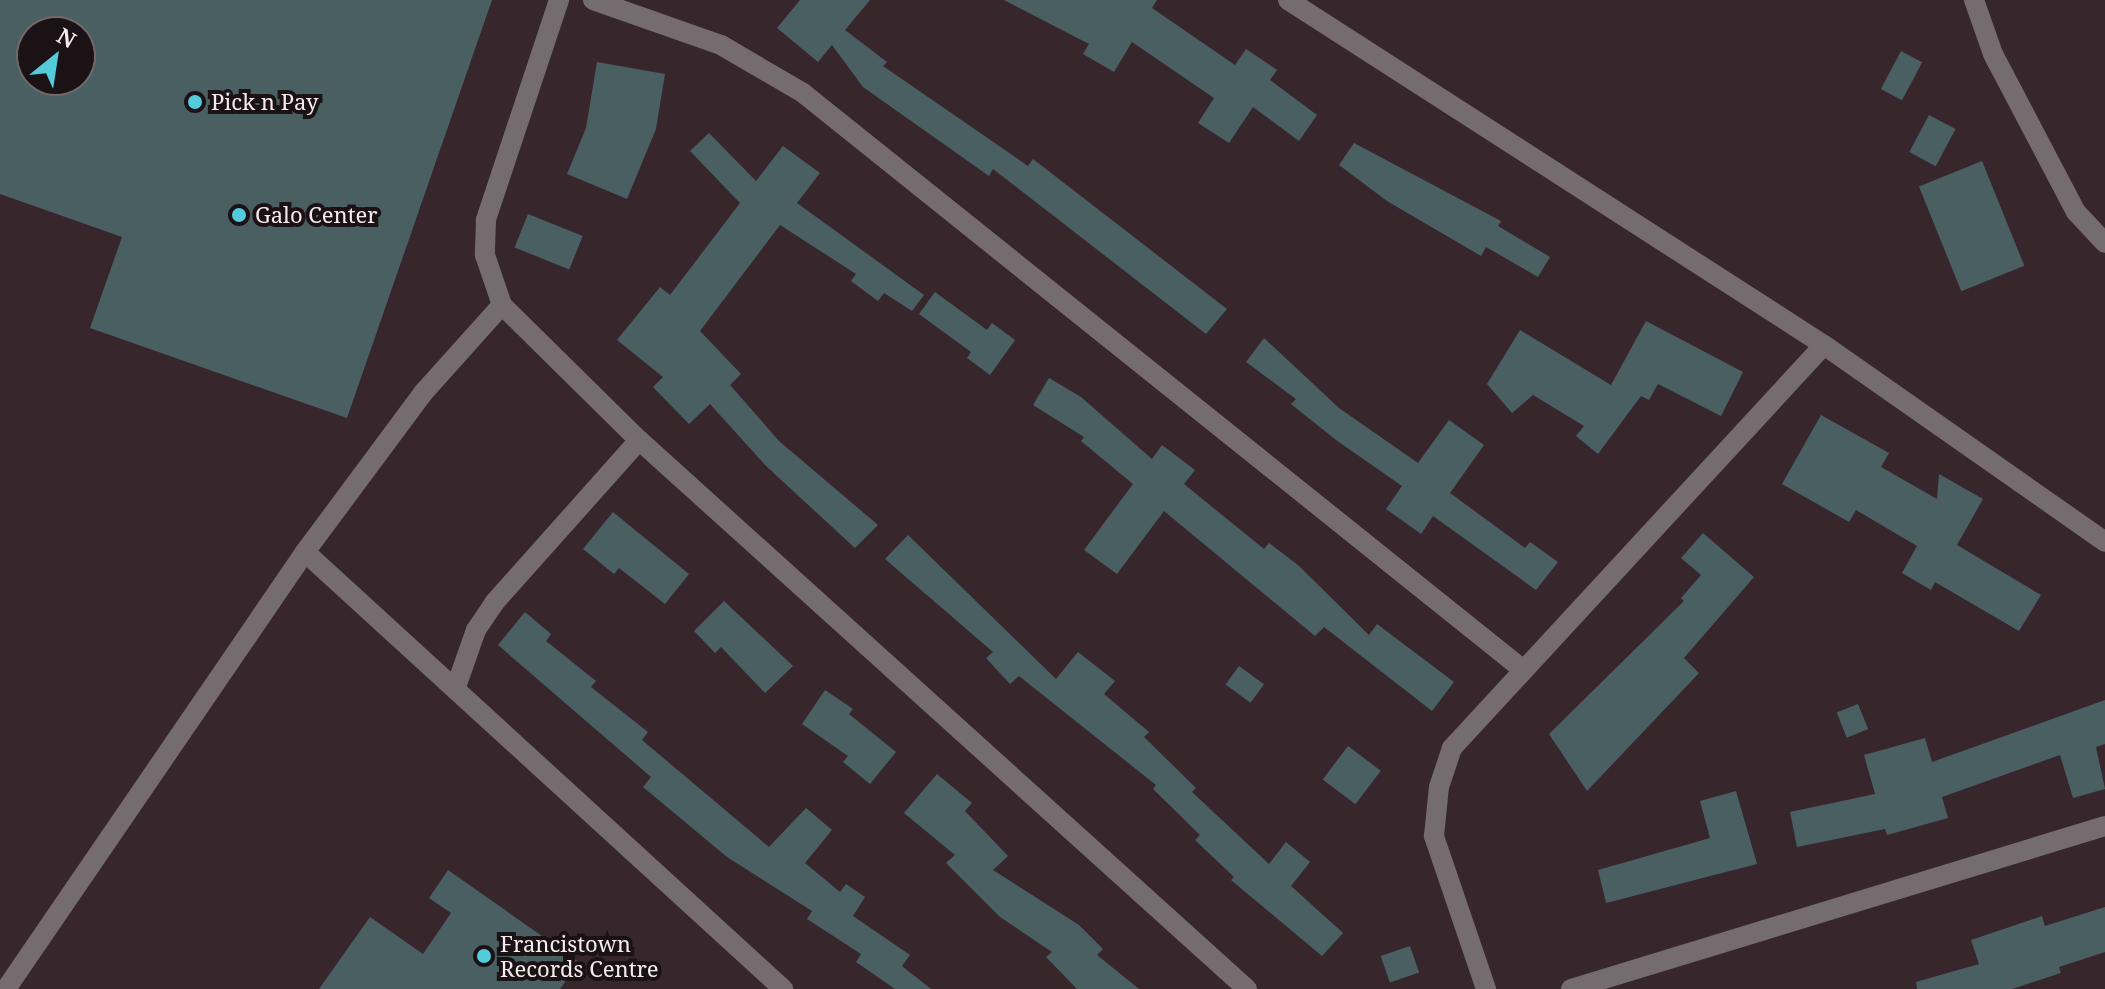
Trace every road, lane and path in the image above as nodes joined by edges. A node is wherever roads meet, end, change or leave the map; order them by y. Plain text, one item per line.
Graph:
1 (559, 0) edge
2 (593, 0) edge
3 (1288, 0) edge
4 (1974, 0) edge
5 (2105, 243) edge
6 (502, 305) junction
7 (1824, 345) junction
8 (639, 440) junction
9 (2105, 542) edge
10 (305, 552) junction
11 (1521, 668) junction
12 (456, 687) junction
13 (2105, 826) edge
14 (6, 989) edge
15 (783, 989) edge
16 (1247, 989) edge
17 (1486, 989) edge
18 (1571, 989) edge

1 - 6 street
2 - 11 street
3 - 7 street
4 - 5 street
6 - 8 street
6 - 10 street
7 - 9 street
7 - 11 street
8 - 12 street
8 - 16 street
10 - 12 street
10 - 14 street
11 - 17 street
12 - 15 street
13 - 18 street

